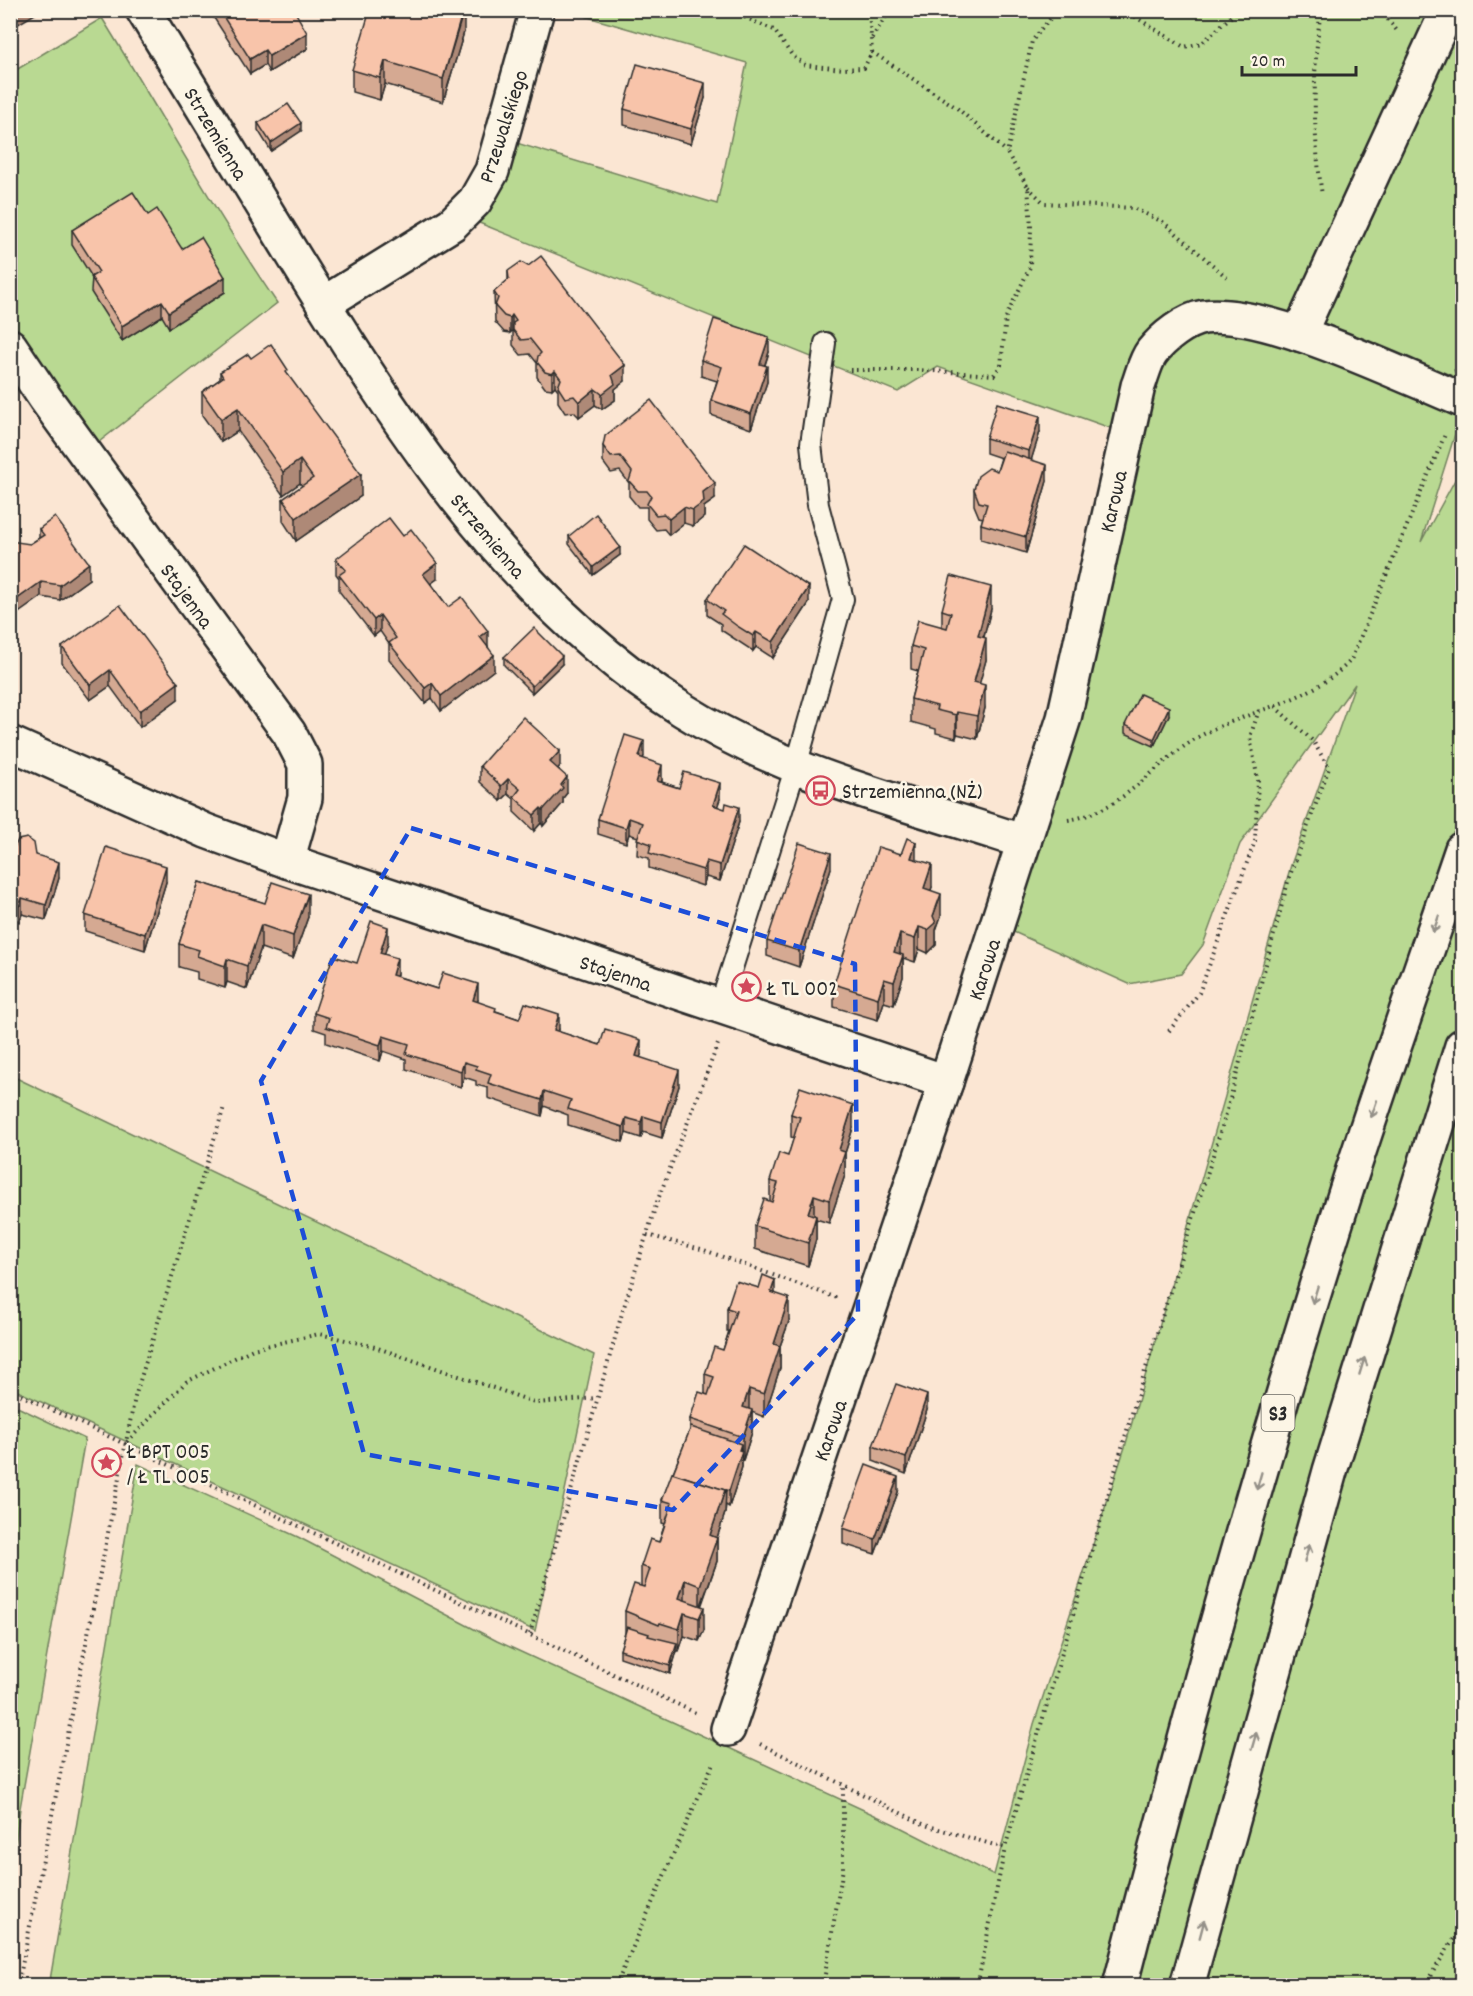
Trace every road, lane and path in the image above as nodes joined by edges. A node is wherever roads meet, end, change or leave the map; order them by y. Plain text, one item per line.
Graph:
1 (142, 10) edge
2 (537, 10) edge
3 (728, 10) edge
4 (869, 10) edge
5 (890, 10) edge
6 (1078, 10) edge
7 (1088, 10) edge
8 (1238, 10) edge
9 (1321, 10) edge
10 (1448, 10) edge
11 (1053, 13) edge
12 (871, 38) junction
13 (872, 52) junction
14 (1007, 153) junction
15 (1028, 187) junction
16 (1341, 240) junction
17 (1234, 283) dead end
18 (322, 304) junction
19 (1299, 334) junction
20 (825, 343) dead end
21 (10, 346) edge
22 (820, 372) junction
23 (1456, 412) edge
24 (1273, 705) junction
25 (1260, 710) junction
26 (10, 743) edge
27 (796, 766) junction
28 (1029, 827) junction
29 (1462, 849) edge
30 (287, 861) junction
31 (725, 1008) junction
32 (1169, 1031) dead end
33 (1462, 1046) edge
34 (946, 1082) junction
35 (224, 1107) dead end
36 (647, 1235) junction
37 (869, 1310) junction
38 (10, 1390) edge
39 (597, 1398) junction
40 (126, 1443) junction
41 (530, 1634) junction
42 (728, 1729) junction
43 (843, 1785) junction
44 (1005, 1848) junction
45 (1462, 1926) edge
46 (18, 1986) edge
47 (616, 1986) edge
48 (823, 1986) edge
49 (971, 1986) edge
50 (1120, 1986) edge
51 (1187, 1986) edge
52 (1424, 1986) edge

1 - 18 main road, Strzemienna
2 - 18 main road, Przewalskiego
3 - 13 path
4 - 12 path
5 - 12 path
6 - 11 path
7 - 8 path
9 - 16 path
10 - 16 main road
11 - 14 path
12 - 13 path
13 - 14 path
14 - 15 path
15 - 17 path
15 - 22 path
16 - 19 main road
18 - 27 main road, Strzemienna
19 - 23 main road, Karowa
19 - 28 main road, Karowa
20 - 22 lane
21 - 30 main road, Stajenna
22 - 27 lane
23 - 24 path
24 - 25 path
24 - 44 path
25 - 28 path
25 - 32 path
26 - 30 main road, Stajenna
27 - 28 main road, Strzemienna
27 - 31 lane
28 - 34 main road, Karowa
29 -> 50 main road, S3
30 - 31 main road, Stajenna
31 - 34 main road, Stajenna
31 - 36 path
51 -> 33 main road
34 - 37 main road, Karowa
35 - 40 path
36 - 37 path
36 - 39 path
37 - 42 main road, Karowa
38 - 40 path
39 - 40 path
39 - 41 path
40 - 41 path
40 - 46 path
41 - 42 path
42 - 43 path
42 - 47 path
43 - 44 path
43 - 48 path
44 - 49 path
45 - 52 path

